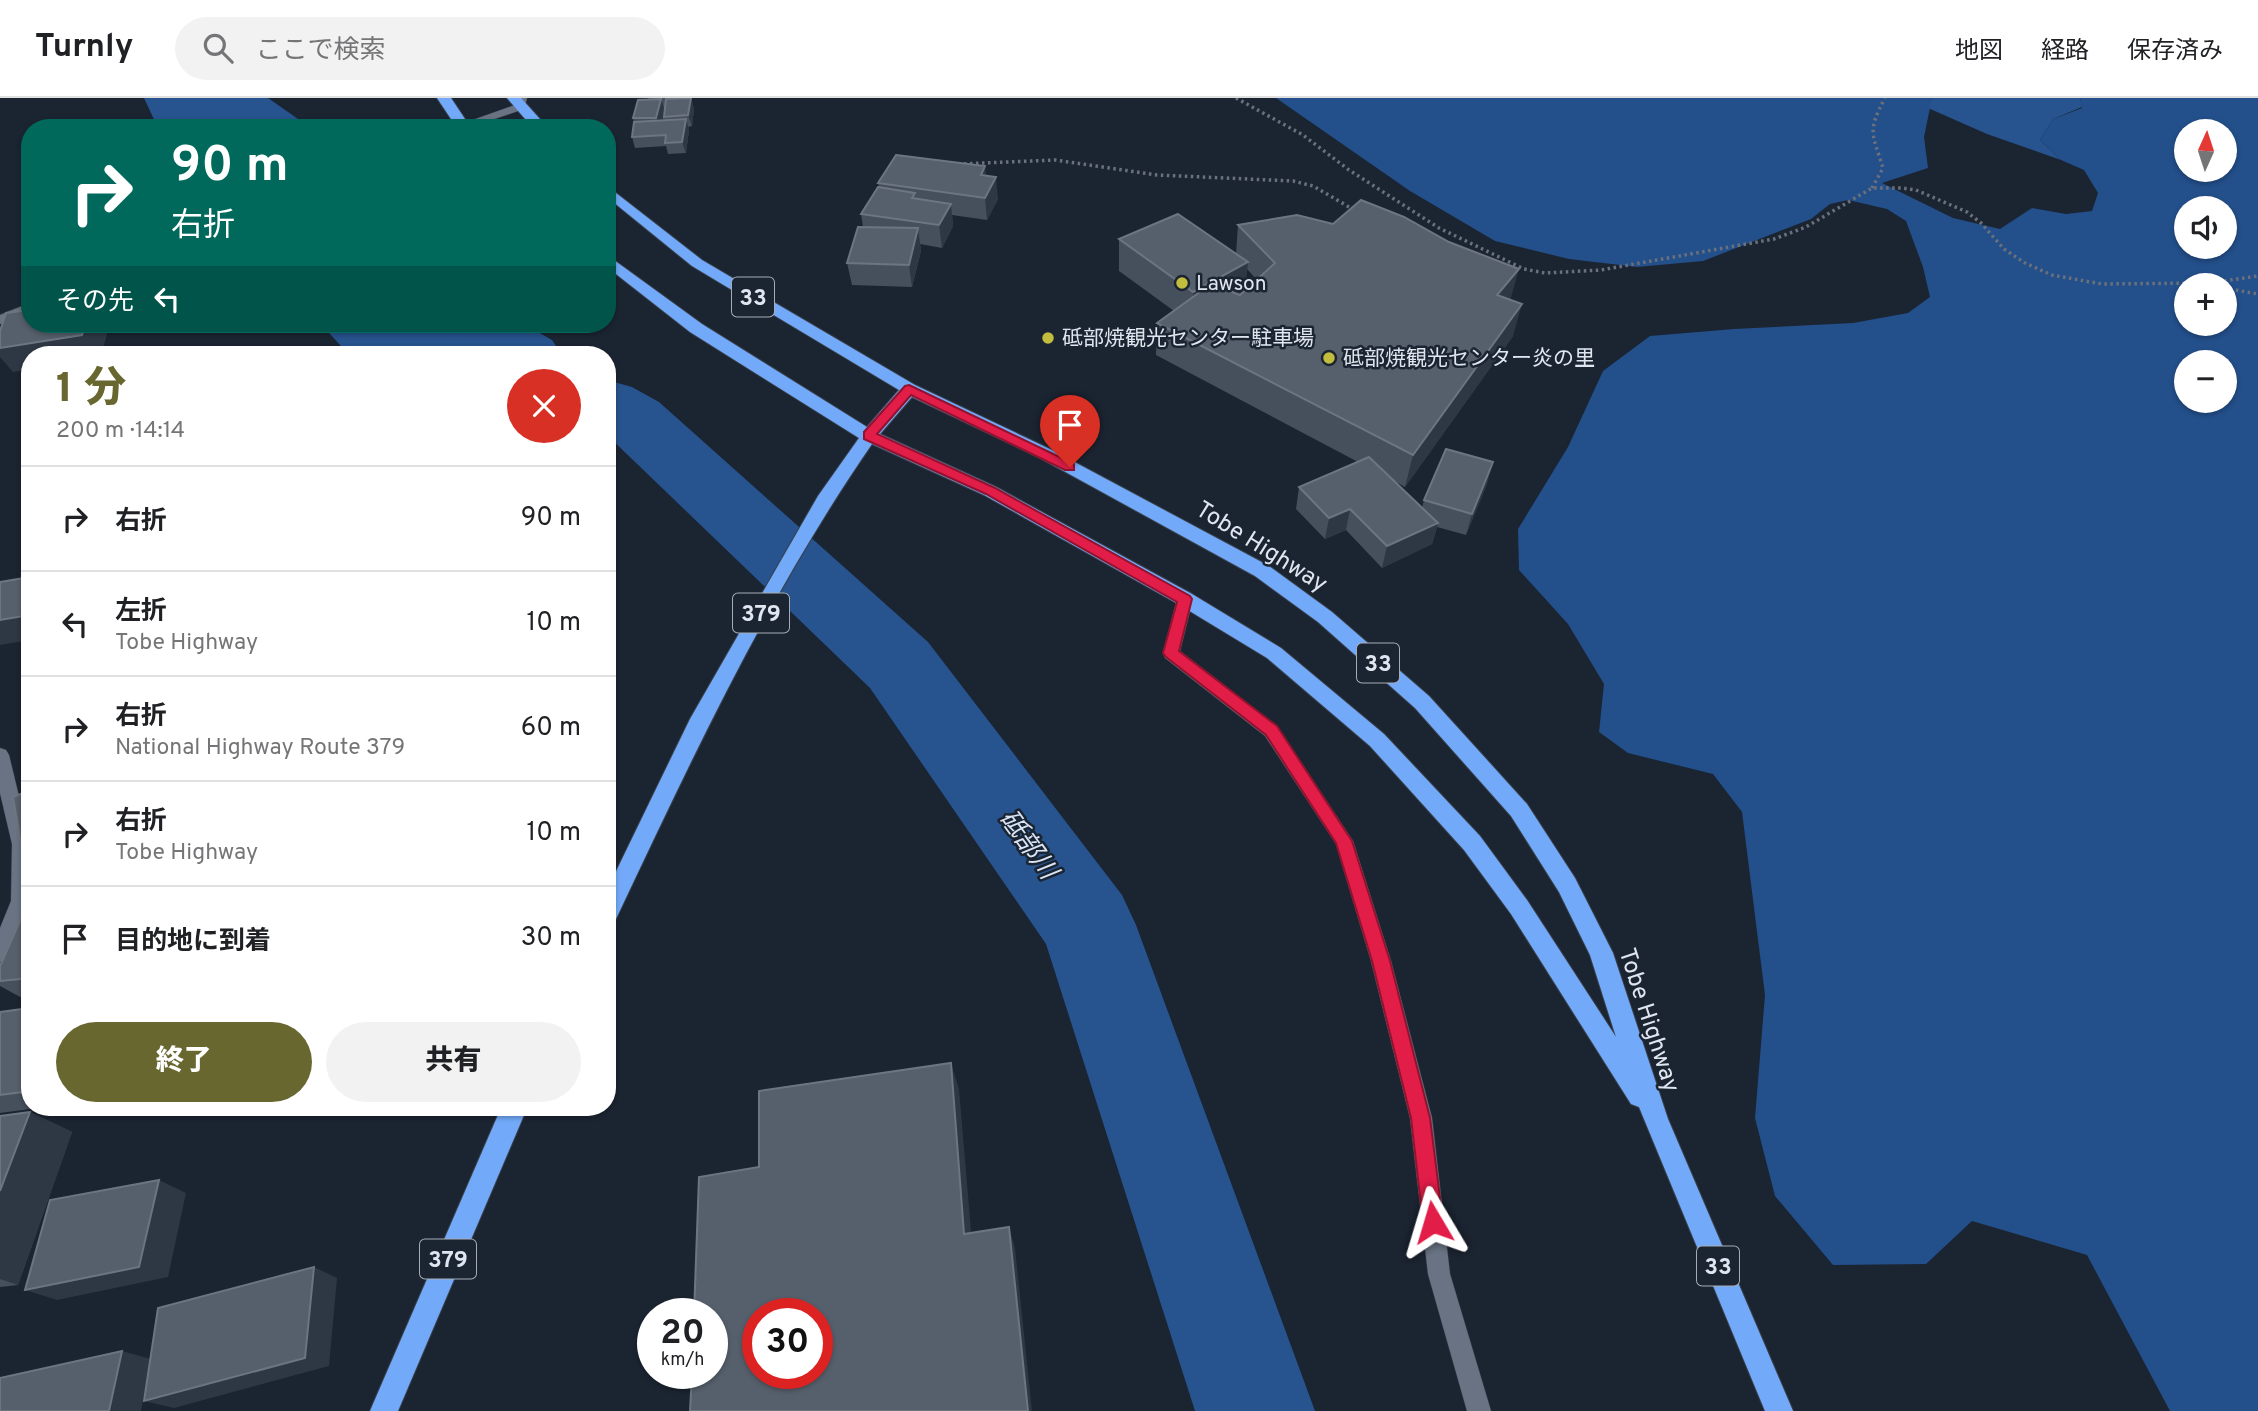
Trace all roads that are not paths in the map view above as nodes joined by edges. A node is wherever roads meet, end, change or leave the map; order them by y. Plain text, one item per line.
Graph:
1 (444, 98) edge
2 (518, 101) edge
3 (456, 119) edge
4 (479, 119) edge
5 (533, 119) edge
6 (616, 197) edge
7 (616, 266) edge
8 (21, 311) edge
9 (0, 320) edge
10 (909, 389) junction
11 (869, 436) junction
12 (1185, 599) junction
13 (0, 755) edge
14 (616, 895) edge
15 (0, 953) edge
16 (511, 1116) edge
17 (1656, 1120) junction
18 (384, 1411) edge
19 (1479, 1411) edge
20 (1779, 1411) edge

1 - 3 highway
2 - 4 street
2 - 5 highway
6 - 10 highway, Tobe Highway / 33
7 - 11 highway, Tobe Highway / 33
8 - 9 street
10 - 11 highway, 379
10 - 17 highway, Tobe Highway / 33
11 - 12 highway, Tobe Highway / 33
11 - 14 highway, 379
12 - 17 highway, Tobe Highway / 33
12 - 19 street
13 - 15 street
16 - 18 highway, 379
17 - 20 highway, 33

